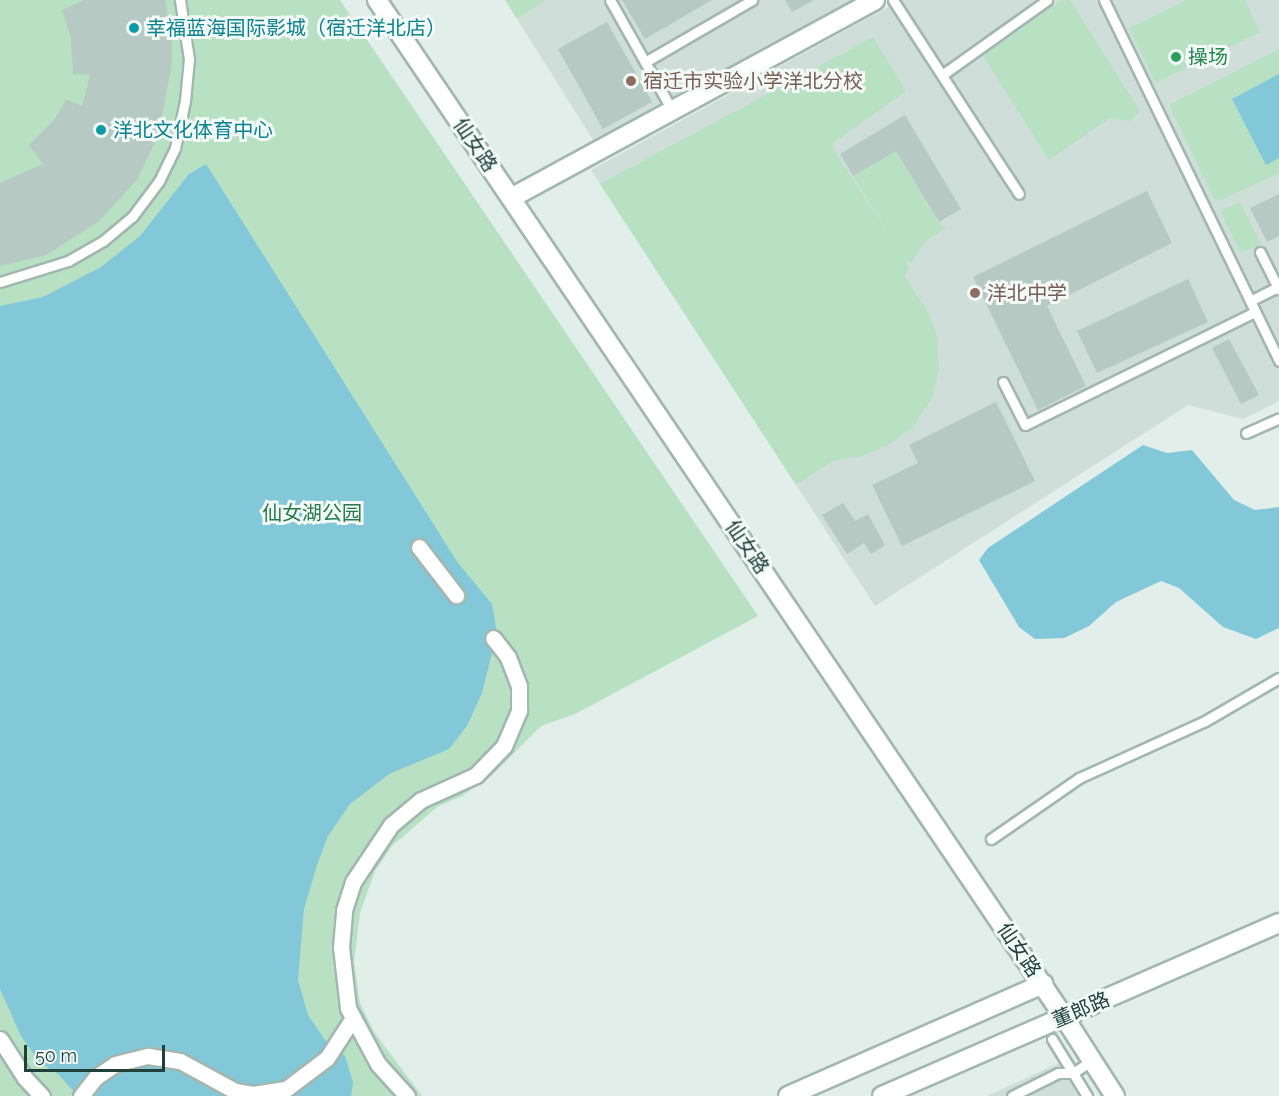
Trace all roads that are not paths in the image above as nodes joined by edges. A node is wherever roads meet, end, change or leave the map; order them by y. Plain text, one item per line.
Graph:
1 (180, 0) edge
2 (377, 0) edge
3 (610, 0) edge
4 (752, 0) edge
5 (875, 0) edge
6 (893, 0) edge
7 (1047, 0) edge
8 (1104, 0) edge
9 (645, 62) junction
10 (942, 75) junction
11 (672, 110) junction
12 (1019, 194) dead end
13 (511, 198) junction
14 (1260, 252) dead end
15 (0, 282) edge
16 (1278, 289) edge
17 (1250, 301) junction
18 (1255, 312) junction
19 (1279, 361) edge
20 (1003, 382) dead end
21 (1279, 418) edge
22 (1246, 433) dead end
23 (418, 547) dead end
24 (456, 595) dead end
25 (495, 640) dead end
26 (1279, 678) edge
27 (991, 839) dead end
28 (1279, 923) edge
29 (1043, 984) junction
30 (1064, 1017) junction
31 (353, 1018) junction
32 (0, 1039) edge
33 (1052, 1039) dead end
34 (1092, 1060) junction
35 (1073, 1073) junction
36 (42, 1096) edge
37 (81, 1096) edge
38 (407, 1096) edge
39 (788, 1096) edge
40 (882, 1096) edge
41 (1012, 1096) edge
42 (1087, 1096) edge
43 (1115, 1096) edge

1 - 15 lane
2 - 13 main road, 仙女路
3 - 9 lane
4 - 9 lane
5 - 11 main road
6 - 10 lane
7 - 10 lane
8 - 17 lane
9 - 11 lane
10 - 12 lane
11 - 13 main road
13 - 29 main road, 仙女路
14 - 16 lane
16 - 17 lane
17 - 18 lane
18 - 19 lane
18 - 20 lane
21 - 22 lane
23 - 24 street
25 - 31 street
26 - 27 lane
28 - 30 main road, 董郎路
29 - 30 main road, 仙女路
29 - 39 main road, 董郎路
30 - 34 main road, 仙女路
30 - 40 main road, 董郎路
31 - 37 street
31 - 38 street
32 - 36 street
33 - 35 lane
34 - 35 lane
34 - 43 main road, 仙女路
35 - 41 lane
35 - 42 lane

